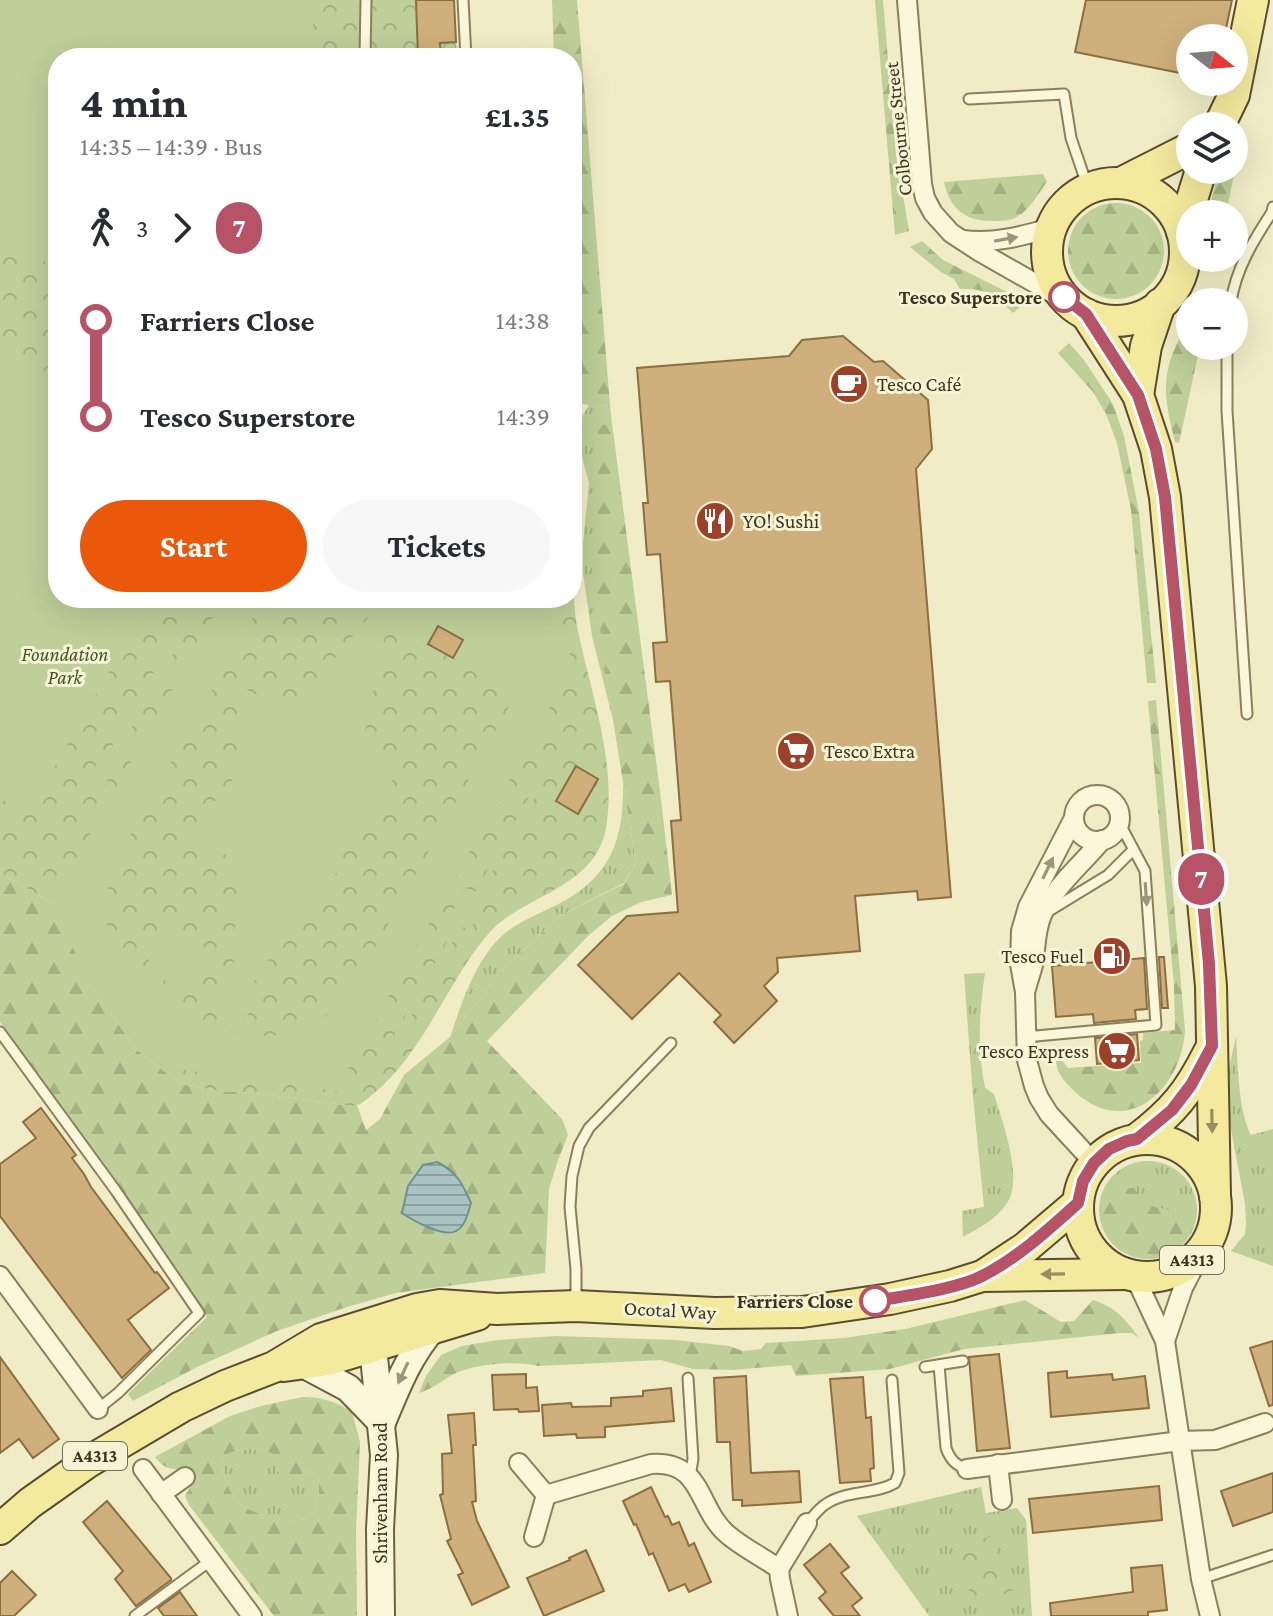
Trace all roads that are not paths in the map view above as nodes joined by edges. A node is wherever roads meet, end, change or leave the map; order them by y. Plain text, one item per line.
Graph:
1 (366, 0) edge
2 (463, 0) edge
3 (907, 0) edge
4 (1253, 0) edge
5 (365, 48) edge
6 (465, 48) edge
7 (969, 99) dead end
8 (1226, 112) edge
9 (1176, 156) edge
10 (1121, 183) junction
11 (1088, 188) junction
12 (1273, 209) edge
13 (1176, 219) edge
14 (1273, 222) edge
15 (1051, 228) junction
16 (961, 240) junction
17 (1182, 272) edge
18 (1233, 288) edge
19 (1160, 304) junction
20 (1078, 309) junction
21 (1227, 360) edge
22 (1138, 395) junction
23 (1247, 714) dead end
24 (1074, 818) junction
25 (1119, 822) junction
26 (1102, 840) junction
27 (1133, 850) junction
28 (1042, 915) junction
29 (1025, 992) junction
30 (0, 1032) edge
31 (1025, 1037) junction
32 (671, 1043) dead end
33 (1212, 1046) junction
34 (1137, 1139) junction
35 (1094, 1163) junction
36 (1215, 1196) junction
37 (1078, 1203) junction
38 (1203, 1249) junction
39 (1130, 1275) junction
40 (0, 1276) edge
41 (982, 1276) junction
42 (576, 1306) junction
43 (497, 1309) junction
44 (433, 1328) junction
45 (372, 1334) junction
46 (1165, 1341) junction
47 (963, 1361) dead end
48 (288, 1365) junction
49 (939, 1365) junction
50 (925, 1367) dead end
51 (688, 1378) dead end
52 (892, 1380) dead end
53 (98, 1409) joint
54 (1269, 1422) edge
55 (382, 1423) junction
56 (1180, 1441) junction
57 (519, 1463) dead end
58 (998, 1464) junction
59 (143, 1469) dead end
60 (967, 1469) joint
61 (690, 1476) junction
62 (185, 1477) dead end
63 (161, 1494) junction
64 (546, 1495) junction
65 (1002, 1500) dead end
66 (807, 1523) joint
67 (0, 1529) edge
68 (534, 1537) dead end
69 (1273, 1555) edge
70 (210, 1561) junction
71 (779, 1569) junction
72 (1201, 1579) junction
73 (135, 1616) edge
74 (252, 1616) edge
75 (381, 1616) edge
76 (788, 1616) edge
77 (1210, 1616) edge

1 - 5 lane
2 - 6 lane
3 - 16 street, Colbourne Street
4 - 8 main road
7 - 11 lane
9 - 10 main road
10 - 11 main road
10 - 13 main road
11 - 15 main road
12 - 14 lane
12 - 18 lane
16 -> 15 street
15 - 20 main road, A4313
16 - 20 street, Colbourne Street
17 - 19 main road, A4313
19 - 20 main road
19 - 22 main road, A4313
20 - 22 main road, A4313
21 - 23 lane
22 - 33 main road, A4313
24 - 25 street
24 - 26 street
29 -> 24 street
25 - 26 street
25 - 27 lane
26 - 28 street
27 - 28 lane
27 -> 31 lane
28 - 29 street
29 - 31 street
30 - 53 lane
31 - 35 street
32 - 42 lane
33 - 34 main road
33 -> 36 main road, A4313
34 - 35 main road
34 - 36 main road
35 - 37 main road, A4313
36 - 38 main road, A4313
37 - 39 main road
37 - 41 main road, Ocotal Way / A4313
38 - 39 main road, A4313
38 - 46 street
39 -> 41 main road, Ocotal Way / A4313
39 - 46 street
40 - 53 street
41 - 42 main road, Ocotal Way / A4313
42 - 43 main road, Ocotal Way / A4313
43 - 44 main road, Ocotal Way / A4313
43 - 45 main road, Ocotal Way / A4313
44 - 45 main road, Ocotal Way / A4313
44 -> 55 street
45 - 48 main road, Ocotal Way / A4313
45 - 55 street, Shrivenham Road
46 - 56 street
47 - 49 lane
48 - 55 street
48 - 67 main road, Ocotal Way / A4313
49 - 50 lane
49 - 60 lane
51 - 61 lane
52 - 66 lane
54 - 56 street
55 - 75 street, Shrivenham Road
56 - 58 street
56 - 72 street
57 - 64 street
58 - 60 street
58 - 65 street
59 - 63 street
61 - 64 street
61 - 71 street
62 - 63 street
63 - 70 street
64 - 68 street
66 - 71 street
69 - 72 lane
70 - 73 lane
70 - 74 street
71 - 76 street
72 - 77 street

